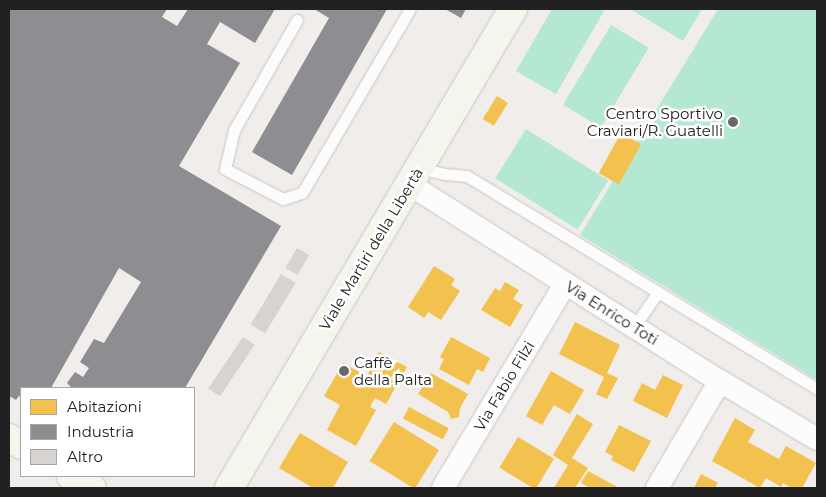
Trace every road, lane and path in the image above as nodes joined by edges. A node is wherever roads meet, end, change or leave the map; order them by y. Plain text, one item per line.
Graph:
1 (410, 9) edge
2 (513, 9) edge
3 (297, 20) dead end
4 (414, 176) junction
5 (564, 284) junction
6 (658, 292) junction
7 (634, 327) junction
8 (720, 381) junction
9 (817, 390) edge
10 (9, 438) edge
11 (817, 439) edge
12 (20, 444) edge
13 (74, 477) edge
14 (92, 488) edge
15 (229, 488) edge
16 (443, 488) edge
17 (657, 488) edge

1 - 3 lane
2 - 4 street, Viale Martiri della Libertà
4 - 5 street, Via Enrico Toti
4 - 6 lane
4 - 15 street, Viale Martiri della Libertà
5 - 7 street, Via Enrico Toti
5 - 16 street, Via Fabio Filzi
6 - 7 lane
6 - 9 lane
7 - 8 street, Via Enrico Toti
8 - 11 street, Via Enrico Toti
8 - 17 street
10 - 12 street
13 - 14 street

